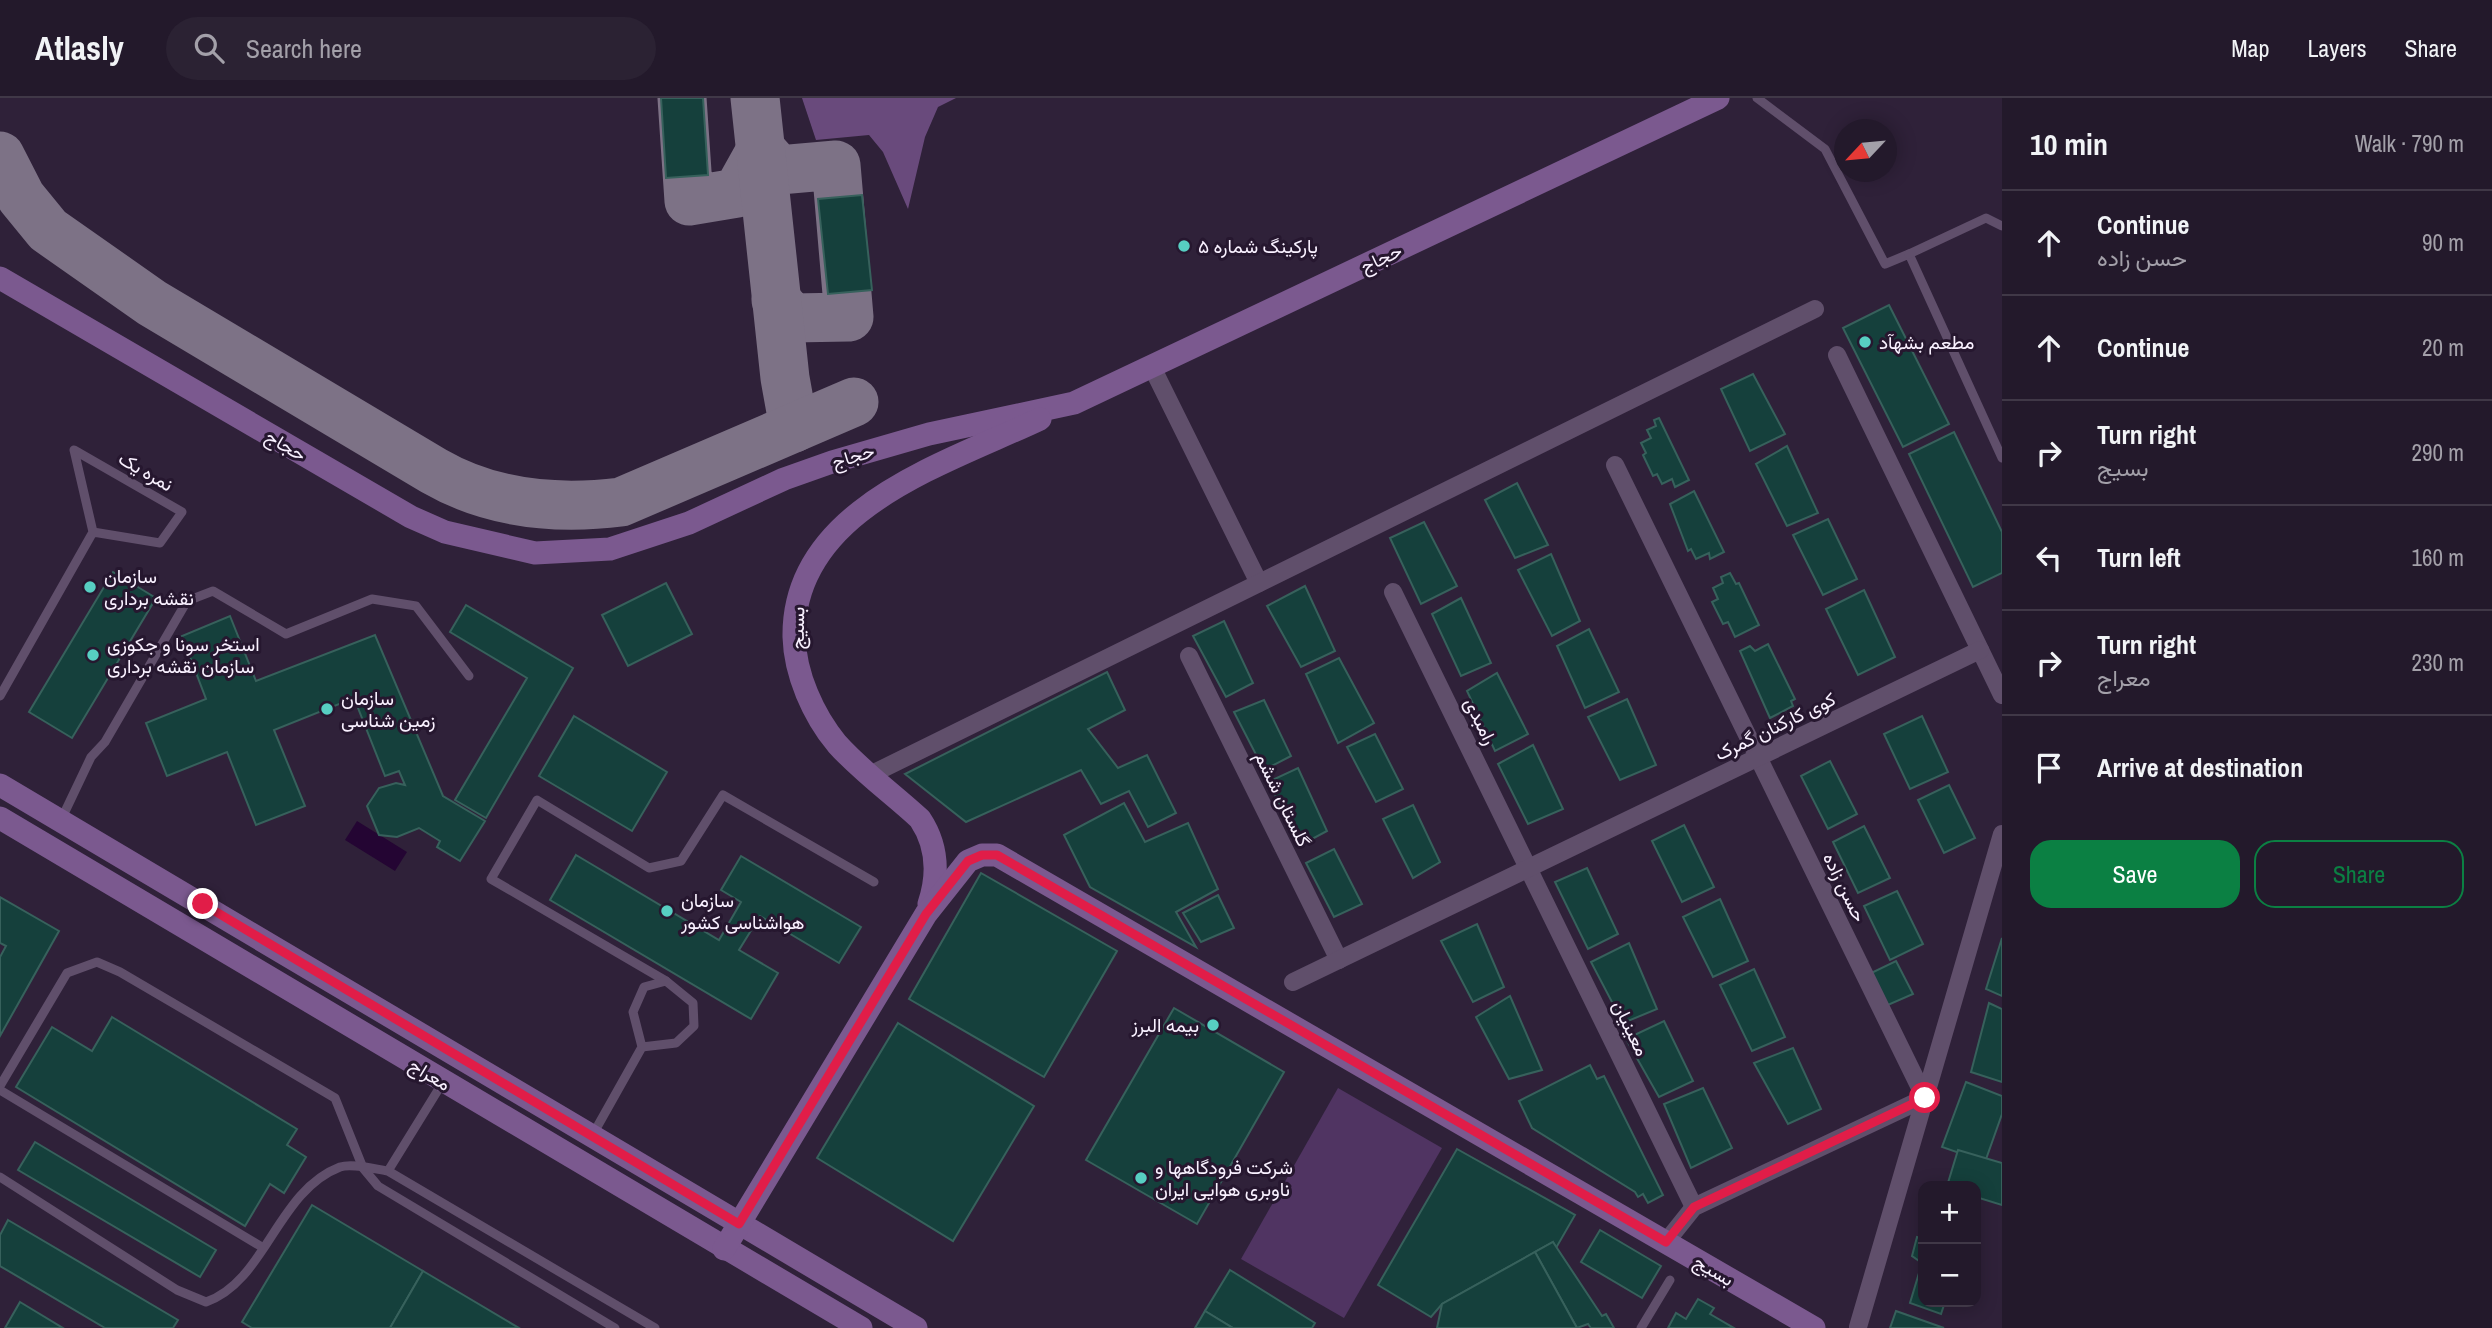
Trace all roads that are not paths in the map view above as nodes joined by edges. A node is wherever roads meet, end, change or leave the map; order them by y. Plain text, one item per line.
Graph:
1 (1718, 98) edge
2 (1757, 98) edge
3 (2002, 226) edge
4 (1909, 254) junction
5 (0, 278) edge
6 (1815, 309) dead end
7 (1837, 355) dead end
8 (1152, 367) junction
9 (1074, 403) junction
10 (2002, 458) edge
11 (1615, 465) dead end
12 (93, 533) junction
13 (1259, 583) junction
14 (1394, 592) dead end
15 (1980, 650) junction
16 (1189, 656) dead end
17 (469, 676) dead end
18 (2002, 695) edge
19 (0, 696) edge
20 (1757, 758) junction
21 (872, 774) junction
22 (0, 785) edge
23 (0, 818) edge
24 (60, 821) junction
25 (2002, 834) edge
26 (1530, 867) junction
27 (874, 882) dead end
28 (926, 914) junction
29 (1339, 960) junction
30 (666, 981) junction
31 (1293, 982) dead end
32 (642, 1047) junction
33 (457, 1058) junction
34 (443, 1082) junction
35 (0, 1088) edge
36 (1925, 1098) junction
37 (591, 1137) junction
38 (363, 1168) junction
39 (388, 1171) junction
40 (0, 1177) edge
41 (1694, 1207) junction
42 (739, 1224) junction
43 (1666, 1242) junction
44 (262, 1247) junction
45 (724, 1249) junction
46 (1670, 1280) dead end
47 (1858, 1327) edge
48 (615, 1328) edge
49 (655, 1328) edge
50 (861, 1328) edge
51 (916, 1328) edge
52 (1642, 1328) edge
53 (1814, 1328) edge

1 - 8 main road, حجاج
2 - 4 lane
3 - 4 lane
4 - 10 lane
5 - 9 main road, حجاج
6 - 13 street
7 - 15 street
8 - 9 main road, حجاج
8 - 13 street
9 - 21 main road, بسیج
11 - 20 street, حسن زاده
12 - 12 lane, نمره یک
12 - 19 lane
13 - 21 street
14 - 26 street, رامبدی
15 - 18 street
15 - 20 street, کوی کارکنان گمرک
16 - 29 street, گلستان ششم
17 - 24 lane
20 - 26 street, کوی کارکنان گمرک
20 - 36 street, حسن زاده
21 - 28 main road, بسیج
22 - 24 main road, معراج
23 - 34 main road, معراج
24 - 33 main road, معراج
25 - 36 street
26 - 29 street, کوی کارکنان گمرک
26 - 41 street, معینیان
27 - 30 lane
28 - 42 main road
28 - 43 main road, بسیج
29 - 31 street, کوی کارکنان گمرک
30 - 32 lane
30 - 32 lane
32 - 37 lane
33 - 34 main road
33 - 37 main road, معراج
34 - 39 lane
34 - 45 main road, معراج
35 - 38 lane
35 - 44 lane
36 - 41 street
36 - 47 street
37 - 42 main road, معراج
38 - 39 lane
38 - 44 lane
38 - 48 lane
39 - 49 lane
40 - 44 lane
41 - 43 street
42 - 45 main road
42 - 51 main road, معراج
43 - 53 main road, بسیج
45 - 50 main road, معراج
46 - 52 lane

